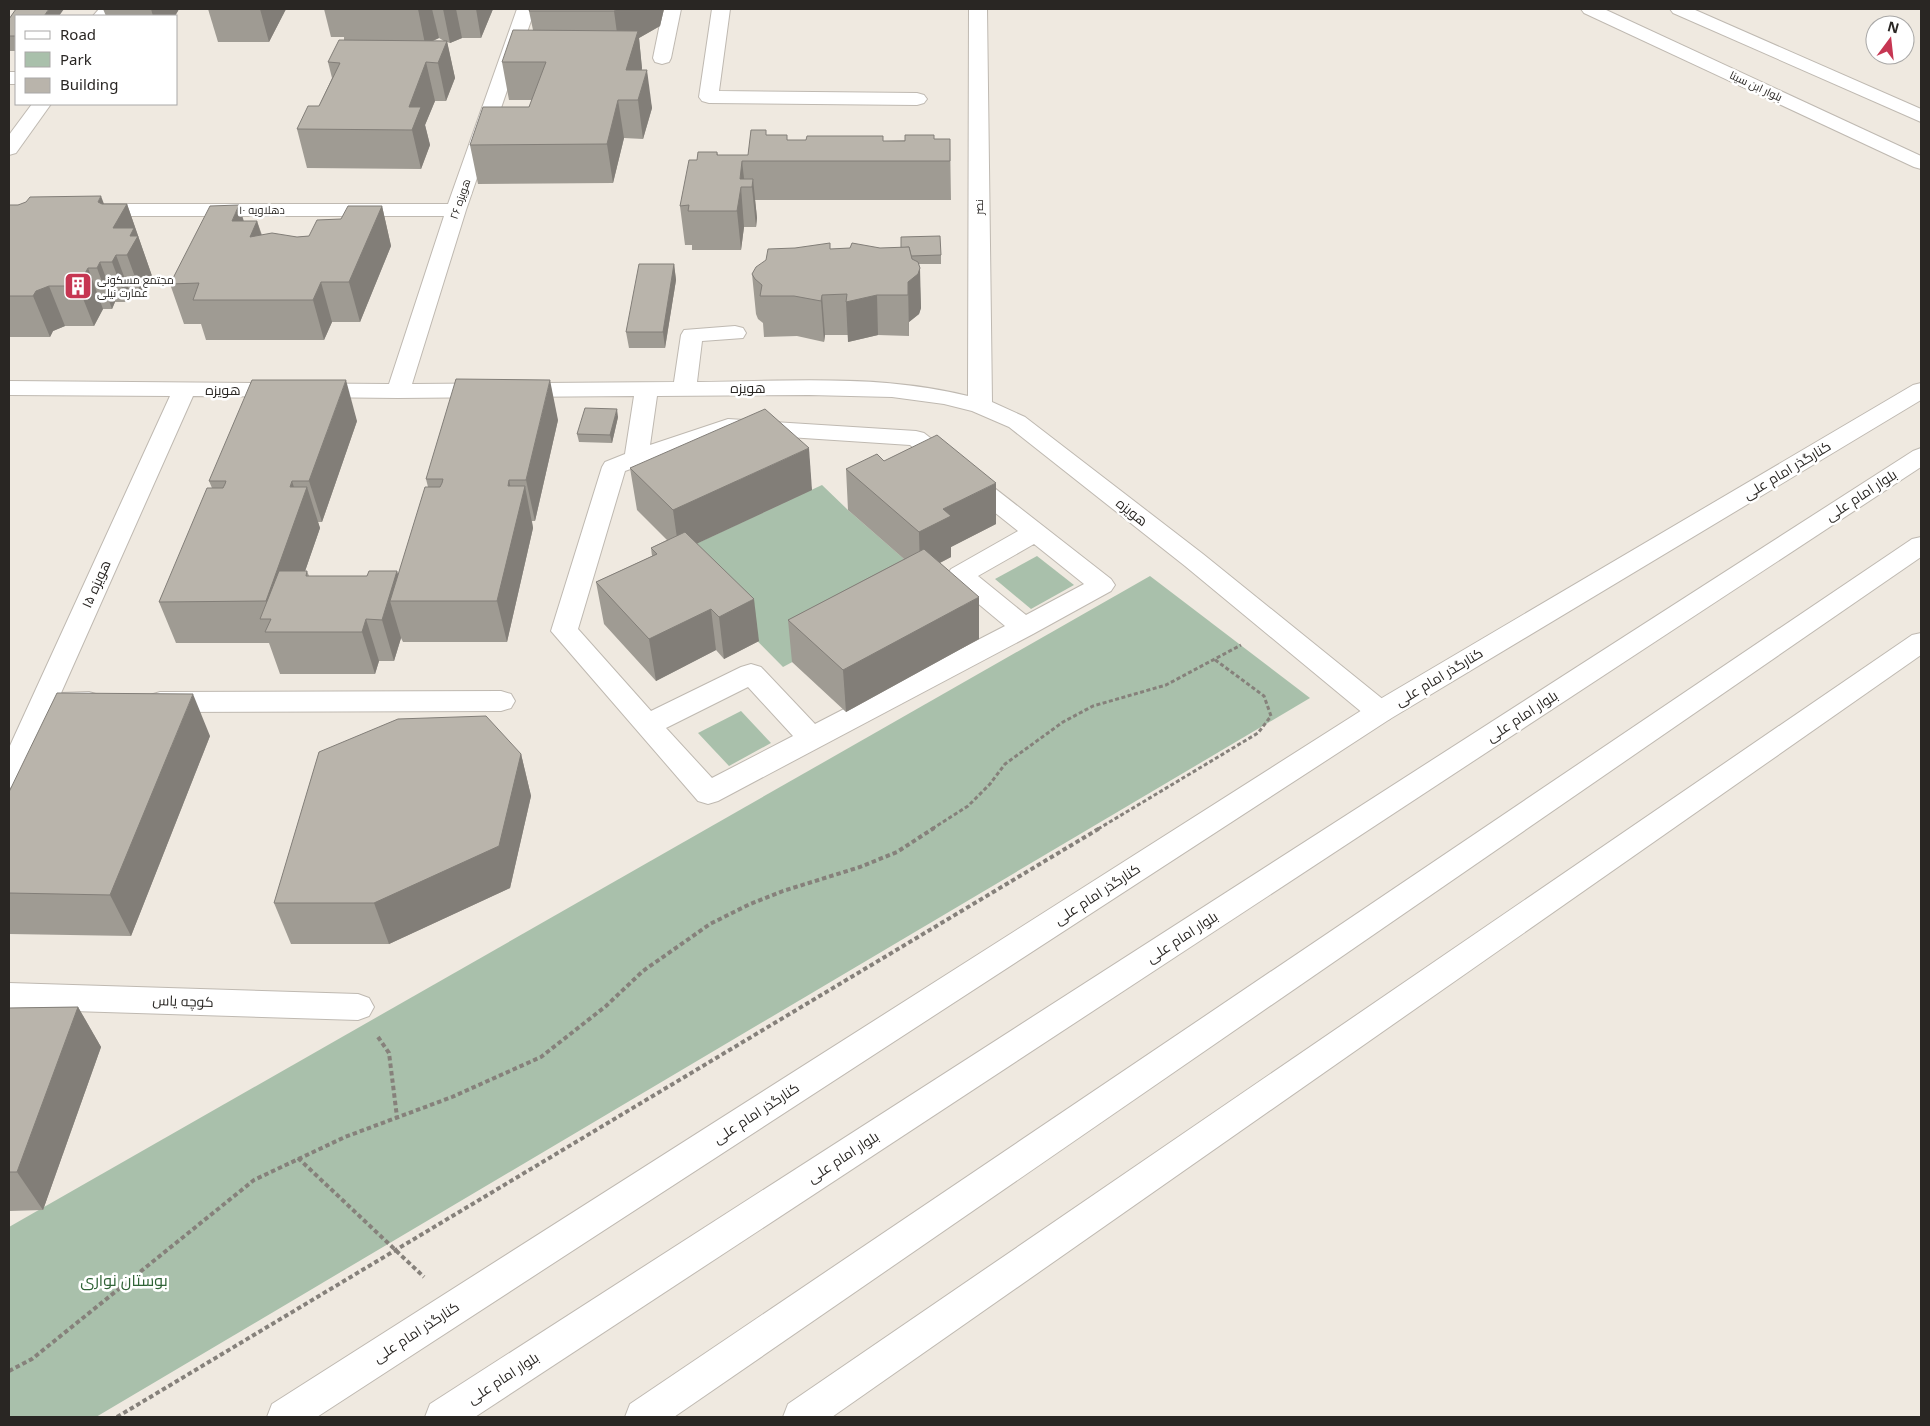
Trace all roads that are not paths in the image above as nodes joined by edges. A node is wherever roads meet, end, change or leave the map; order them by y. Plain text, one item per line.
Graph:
1 (526, 9) edge
2 (672, 9) edge
3 (722, 9) edge
4 (978, 9) edge
5 (1590, 9) edge
6 (1680, 9) edge
7 (662, 58) dead end
8 (917, 99) dead end
9 (40, 105) edge
10 (1921, 116) edge
11 (9, 150) edge
12 (1921, 163) edge
13 (78, 210) edge
14 (456, 210) junction
15 (735, 333) dead end
16 (9, 388) edge
17 (685, 388) junction
18 (647, 389) junction
19 (184, 390) junction
20 (1921, 390) edge
21 (398, 391) junction
22 (980, 406) junction
23 (1921, 456) edge
24 (636, 458) junction
25 (1036, 532) junction
26 (1921, 544) edge
27 (1024, 628) junction
28 (1921, 642) edge
29 (501, 701) dead end
30 (43, 702) junction
31 (1380, 712) junction
32 (648, 724) junction
33 (812, 738) junction
34 (9, 778) edge
35 (9, 996) edge
36 (358, 1007) road end
37 (285, 1417) edge
38 (443, 1417) edge
39 (643, 1417) edge
40 (801, 1417) edge

1 - 14 street, هویزه ۲۶
2 - 7 street
3 - 8 street
4 - 22 street, نصر
5 - 12 street, بلوار ابن سینا
6 - 10 street
9 - 11 street
13 - 14 street, دهلاویه ۱۰
14 - 21 street, هویزه ۲۶
15 - 17 street
16 - 19 street, هویزه
17 - 18 street, هویزه
17 - 22 street, هویزه
18 - 21 street, هویزه
18 - 24 street
19 - 21 street, هویزه
19 - 30 street, هویزه ۱۵
20 - 31 street, کنارگذر امام علی
22 - 31 street, هویزه
23 - 38 street, بلوار امام علی
24 - 25 street
24 - 32 street
25 - 27 street
25 - 27 street
26 - 39 street
27 - 33 street
28 - 40 street
29 - 30 street
30 - 34 street, هویزه ۱۵
31 - 37 street, کنارگذر امام علی
32 - 33 street
32 - 33 street
35 - 36 street, کوچه یاس

